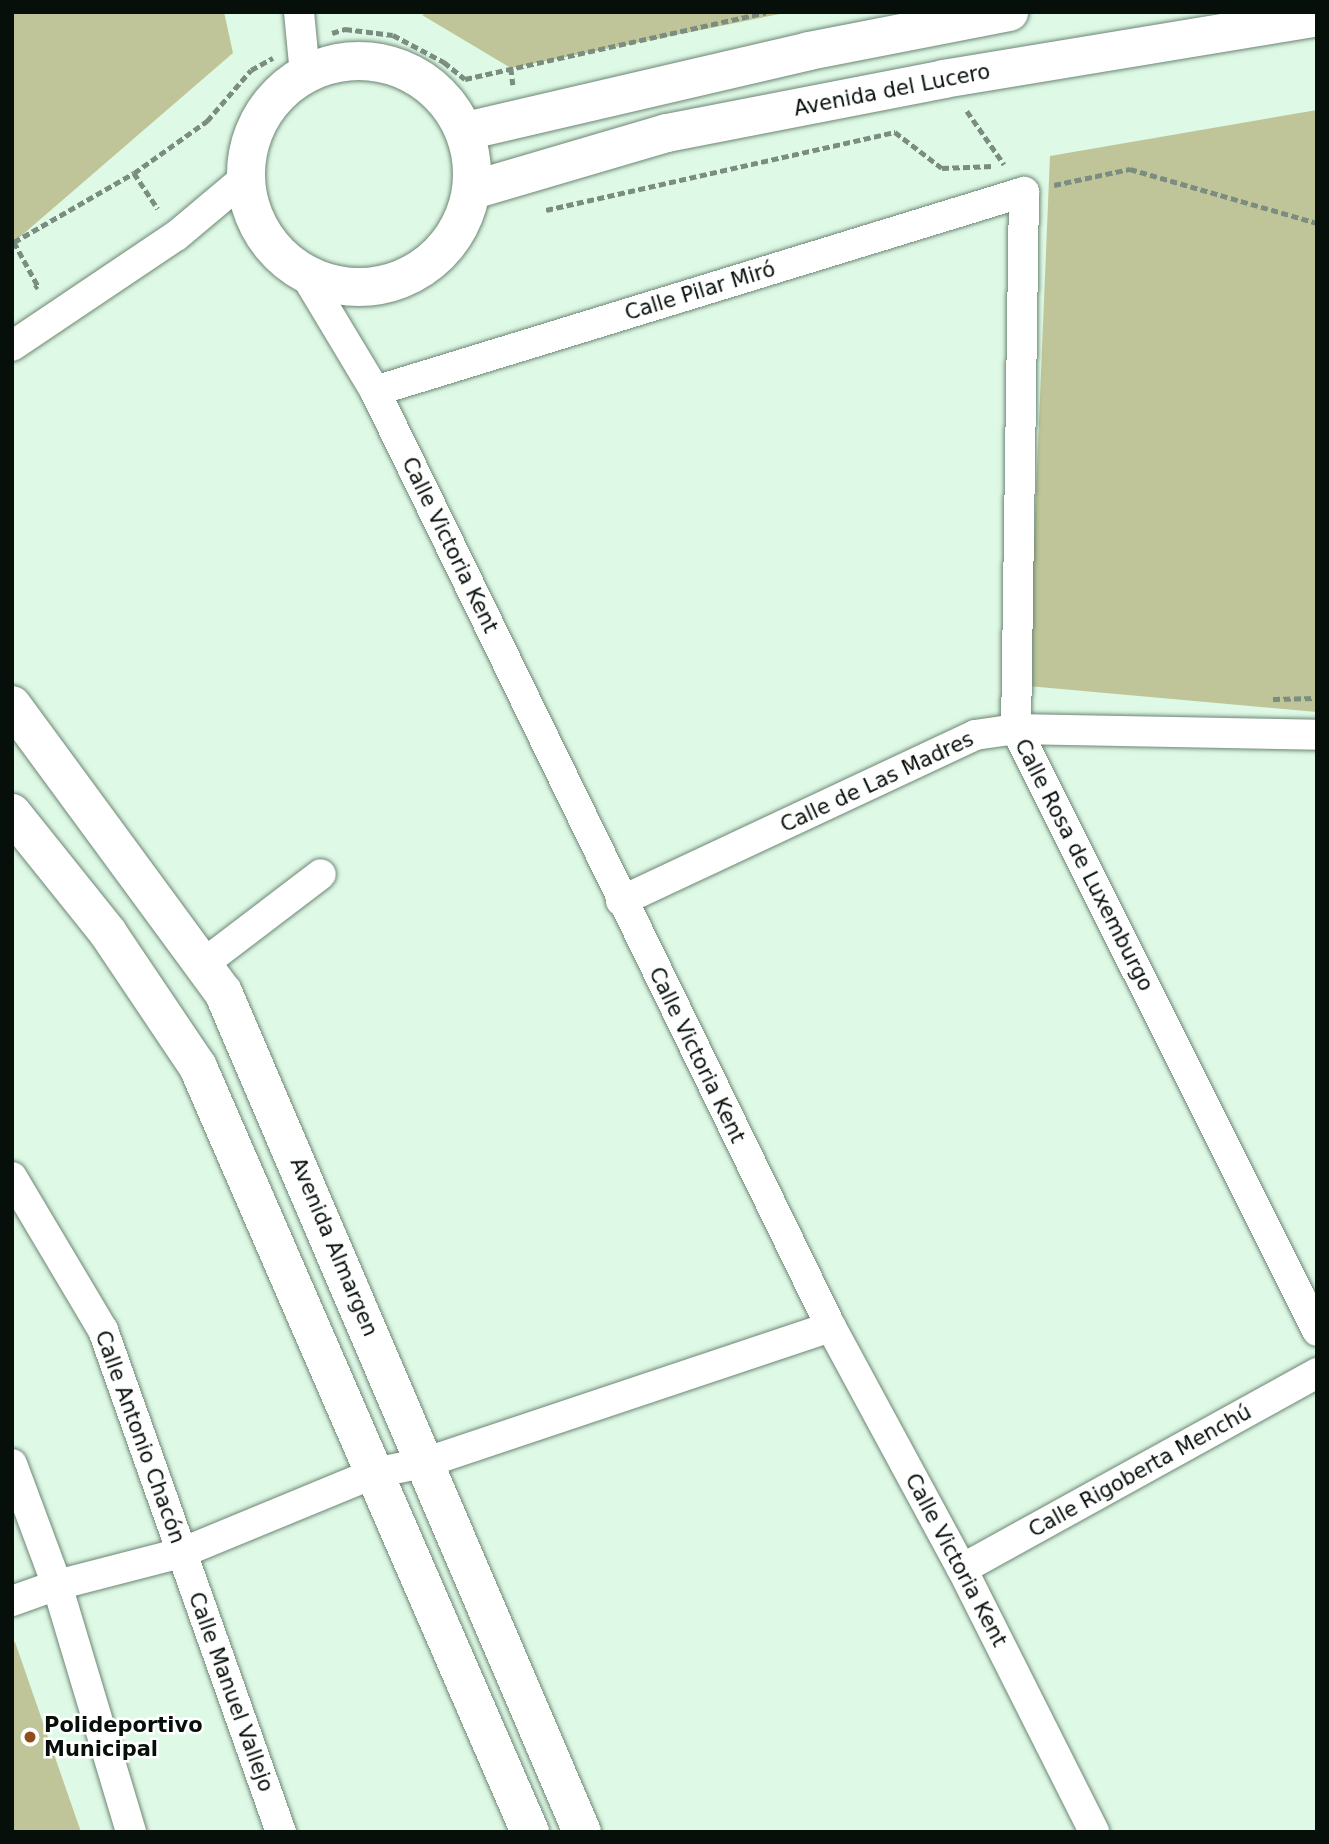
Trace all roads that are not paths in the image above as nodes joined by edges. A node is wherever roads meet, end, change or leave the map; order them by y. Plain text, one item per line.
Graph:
1 (299, 12) edge
2 (1009, 12) edge
3 (1317, 17) edge
4 (303, 58) junction
5 (466, 131) junction
6 (245, 178) junction
7 (1020, 178) joint
8 (473, 190) junction
9 (306, 276) junction
10 (12, 346) edge
11 (375, 391) junction
12 (12, 705) edge
13 (1016, 729) junction
14 (1317, 735) edge
15 (12, 813) edge
16 (321, 874) dead end
17 (621, 901) junction
18 (203, 964) junction
19 (12, 1177) edge
20 (831, 1327) junction
21 (1317, 1331) edge
22 (1317, 1373) edge
23 (427, 1462) junction
24 (12, 1464) edge
25 (375, 1474) junction
26 (181, 1553) junction
27 (962, 1569) junction
28 (57, 1586) junction
29 (12, 1601) edge
30 (131, 1832) edge
31 (281, 1832) edge
32 (530, 1832) edge
33 (582, 1832) edge
34 (1094, 1832) edge

1 - 4 street
2 - 5 street
3 - 8 street, Avenida del Lucero
4 - 5 street
4 - 6 street
5 - 8 street
6 - 9 street
6 - 10 street
7 - 11 street, Calle Pilar Miró
7 - 13 street, Calle Rosa de Luxemburgo
8 - 9 street
9 - 11 street, Calle Victoria Kent
11 - 17 street, Calle Victoria Kent
12 - 18 street, Avenida Almargen
13 - 14 street, Calle de Las Madres
13 - 17 street, Calle de Las Madres
13 - 21 street, Calle Rosa de Luxemburgo
15 - 25 street
16 - 18 street
17 - 20 street, Calle Victoria Kent
18 - 23 street, Avenida Almargen
19 - 26 street, Calle Antonio Chacón
20 - 23 street
20 - 27 street, Calle Victoria Kent
22 - 27 street, Calle Rigoberta Menchú
23 - 25 street
23 - 33 street, Avenida Almargen
24 - 28 street
25 - 26 street
25 - 32 street
26 - 28 street
26 - 31 street, Calle Manuel Vallejo
27 - 34 street, Calle Victoria Kent
28 - 29 street
28 - 30 street

